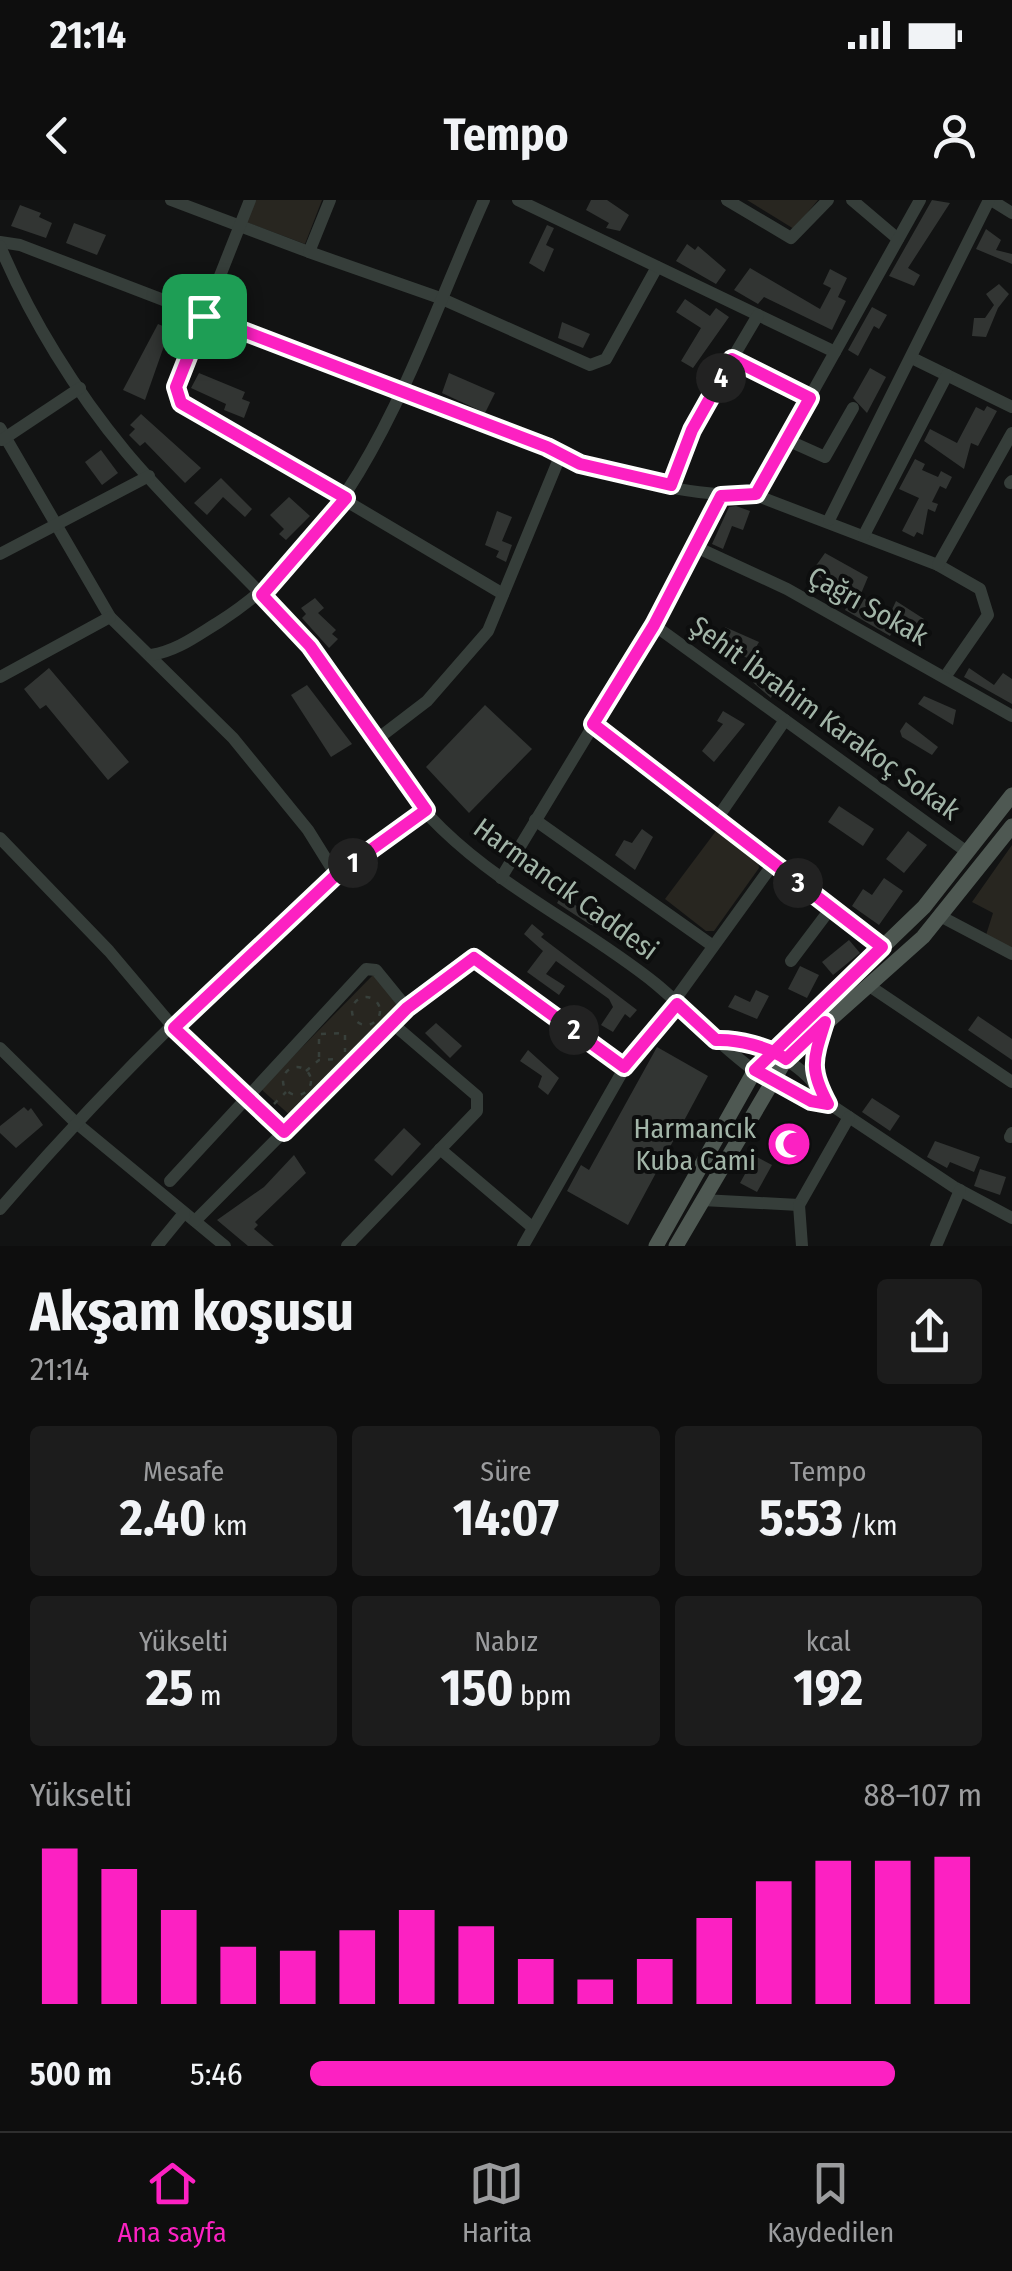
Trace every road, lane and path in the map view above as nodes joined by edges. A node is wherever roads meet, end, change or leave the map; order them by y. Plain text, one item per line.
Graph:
1 (171, 200) edge
2 (250, 200) edge
3 (330, 200) edge
4 (484, 200) edge
5 (518, 200) edge
6 (727, 200) edge
7 (828, 200) edge
8 (852, 200) edge
9 (920, 200) edge
10 (990, 200) edge
11 (1012, 213) edge
12 (240, 226) junction
13 (898, 239) junction
14 (1, 250) edge
15 (309, 252) junction
16 (657, 267) junction
17 (440, 298) junction
18 (758, 315) junction
19 (204, 316) junction
20 (835, 352) junction
21 (912, 358) junction
22 (732, 359) junction
23 (946, 375) junction
24 (80, 388) junction
25 (400, 393) junction
26 (810, 398) junction
27 (853, 408) dead end
28 (1012, 408) edge
29 (1012, 433) edge
30 (2, 436) edge
31 (788, 440) junction
32 (561, 454) junction
33 (149, 476) junction
34 (671, 485) junction
35 (756, 494) junction
36 (721, 496) junction
37 (346, 498) junction
38 (829, 520) junction
39 (55, 525) junction
40 (864, 535) junction
41 (696, 547) junction
42 (0, 554) edge
43 (938, 566) junction
44 (503, 594) junction
45 (262, 595) junction
46 (110, 617) junction
47 (654, 625) junction
48 (151, 655) junction
49 (0, 676) edge
50 (944, 677) junction
51 (1012, 716) edge
52 (785, 720) junction
53 (593, 724) junction
54 (376, 740) junction
55 (1012, 795) edge
56 (426, 810) junction
57 (536, 820) junction
58 (716, 820) junction
59 (1012, 826) edge
60 (0, 838) edge
61 (967, 852) junction
62 (773, 864) junction
63 (336, 875) junction
64 (500, 878) junction
65 (831, 908) junction
66 (940, 916) junction
67 (713, 946) junction
68 (882, 947) junction
69 (1012, 954) edge
70 (791, 962) dead end
71 (868, 984) junction
72 (675, 1002) junction
73 (407, 1008) junction
74 (825, 1022) junction
75 (393, 1024) junction
76 (368, 1025) junction
77 (174, 1028) junction
78 (364, 1035) dead end
79 (716, 1040) junction
80 (356, 1043) dead end
81 (319, 1046) junction
82 (345, 1046) junction
83 (312, 1047) dead end
84 (0, 1048) edge
85 (781, 1055) junction
86 (299, 1058) dead end
87 (320, 1060) junction
88 (624, 1067) junction
89 (295, 1068) junction
90 (755, 1070) junction
91 (306, 1072) junction
92 (772, 1078) junction
93 (1012, 1082) edge
94 (815, 1084) junction
95 (287, 1091) junction
96 (248, 1097) junction
97 (828, 1104) junction
98 (265, 1114) junction
99 (849, 1117) junction
100 (75, 1122) junction
101 (284, 1132) junction
102 (440, 1150) junction
103 (170, 1181) dead end
104 (960, 1190) junction
105 (702, 1200) junction
106 (800, 1205) junction
107 (0, 1209) edge
108 (189, 1217) junction
109 (1012, 1218) edge
110 (532, 1227) junction
111 (157, 1246) edge
112 (225, 1246) edge
113 (348, 1246) edge
114 (523, 1246) edge
115 (656, 1246) edge
116 (676, 1246) edge
117 (802, 1246) edge
118 (936, 1246) edge

1 - 12 street
2 - 12 street
3 - 15 street
4 - 17 street
5 - 16 street
6 - 7 street
8 - 13 street
9 - 13 street
10 - 11 street
10 - 21 street
12 - 15 street
12 - 19 street
13 - 20 street
14 - 19 street
14 - 24 street, Harmancık Caddesi
15 - 17 street
16 - 17 street
16 - 18 street
17 - 25 street
18 - 20 street
18 - 22 street
19 - 25 street
19 - 37 street
20 - 26 street
21 - 23 street
21 - 38 street
22 - 26 street
22 - 34 street
23 - 28 street
23 - 40 street
24 - 30 street
24 - 33 street, Harmancık Caddesi
25 - 32 street
25 - 37 street
26 - 31 street
27 - 31 street
29 - 43 street
30 - 39 street
31 - 35 street
32 - 34 street
32 - 44 street
33 - 39 street
33 - 45 street, Harmancık Caddesi
34 - 36 street
35 - 36 street
35 - 38 street
36 - 41 street
37 - 44 street
37 - 45 street
38 - 40 street
39 - 42 street
39 - 46 street
40 - 43 street
41 - 47 street
41 - 50 street, Çağrı Sokak
43 - 50 street
44 - 54 street
45 - 48 street
45 - 54 street, Harmancık Caddesi
46 - 48 street
46 - 49 street
47 - 52 street, Şehit İbrahim Karakoç Sokak
47 - 53 street
48 - 63 street
50 - 51 street, Çağrı Sokak
52 - 58 street
52 - 61 street, Şehit İbrahim Karakoç Sokak
53 - 57 street
53 - 58 street
54 - 56 street, Harmancık Caddesi
55 - 61 main road
56 - 63 street
56 - 64 street, Harmancık Caddesi
57 - 64 street
57 - 67 street
58 - 62 street
59 - 66 main road
60 - 77 street
61 - 68 main road
62 - 65 street
62 - 67 street
63 - 77 street
64 - 72 street, Harmancık Caddesi
65 - 68 street
65 - 70 street
66 - 69 street
66 - 71 main road
67 - 72 street
68 - 85 main road
71 - 74 main road
71 - 93 street
72 - 79 street, Harmancık Caddesi
72 - 88 street
73 - 75 street
73 - 88 street
73 - 96 street
74 - 85 main road
74 - 94 main road
75 - 101 street
75 - 102 street
76 - 76 path
76 - 78 path
77 - 96 street
77 - 100 street
79 - 85 street
79 - 90 street, Harmancık Caddesi
80 - 82 path
81 - 82 path
81 - 83 path
81 - 87 path
82 - 87 path
84 - 100 street
85 - 90 main road
85 - 92 main road
85 - 94 street
86 - 89 path
87 - 91 path
88 - 110 street
89 - 91 path
89 - 95 path
90 - 92 street, Harmancık Caddesi
90 - 115 main road
91 - 95 path
92 - 97 street, Harmancık Caddesi
92 - 105 main road
94 - 97 street
95 - 98 path
96 - 98 street
96 - 103 street
97 - 99 street
98 - 101 street
99 - 104 street
99 - 106 street
100 - 107 street
100 - 108 street
101 - 108 street
102 - 110 street
102 - 113 street
104 - 109 street
104 - 118 street
105 - 106 street
105 - 116 main road
106 - 117 street
108 - 111 street
108 - 112 street
110 - 114 street

